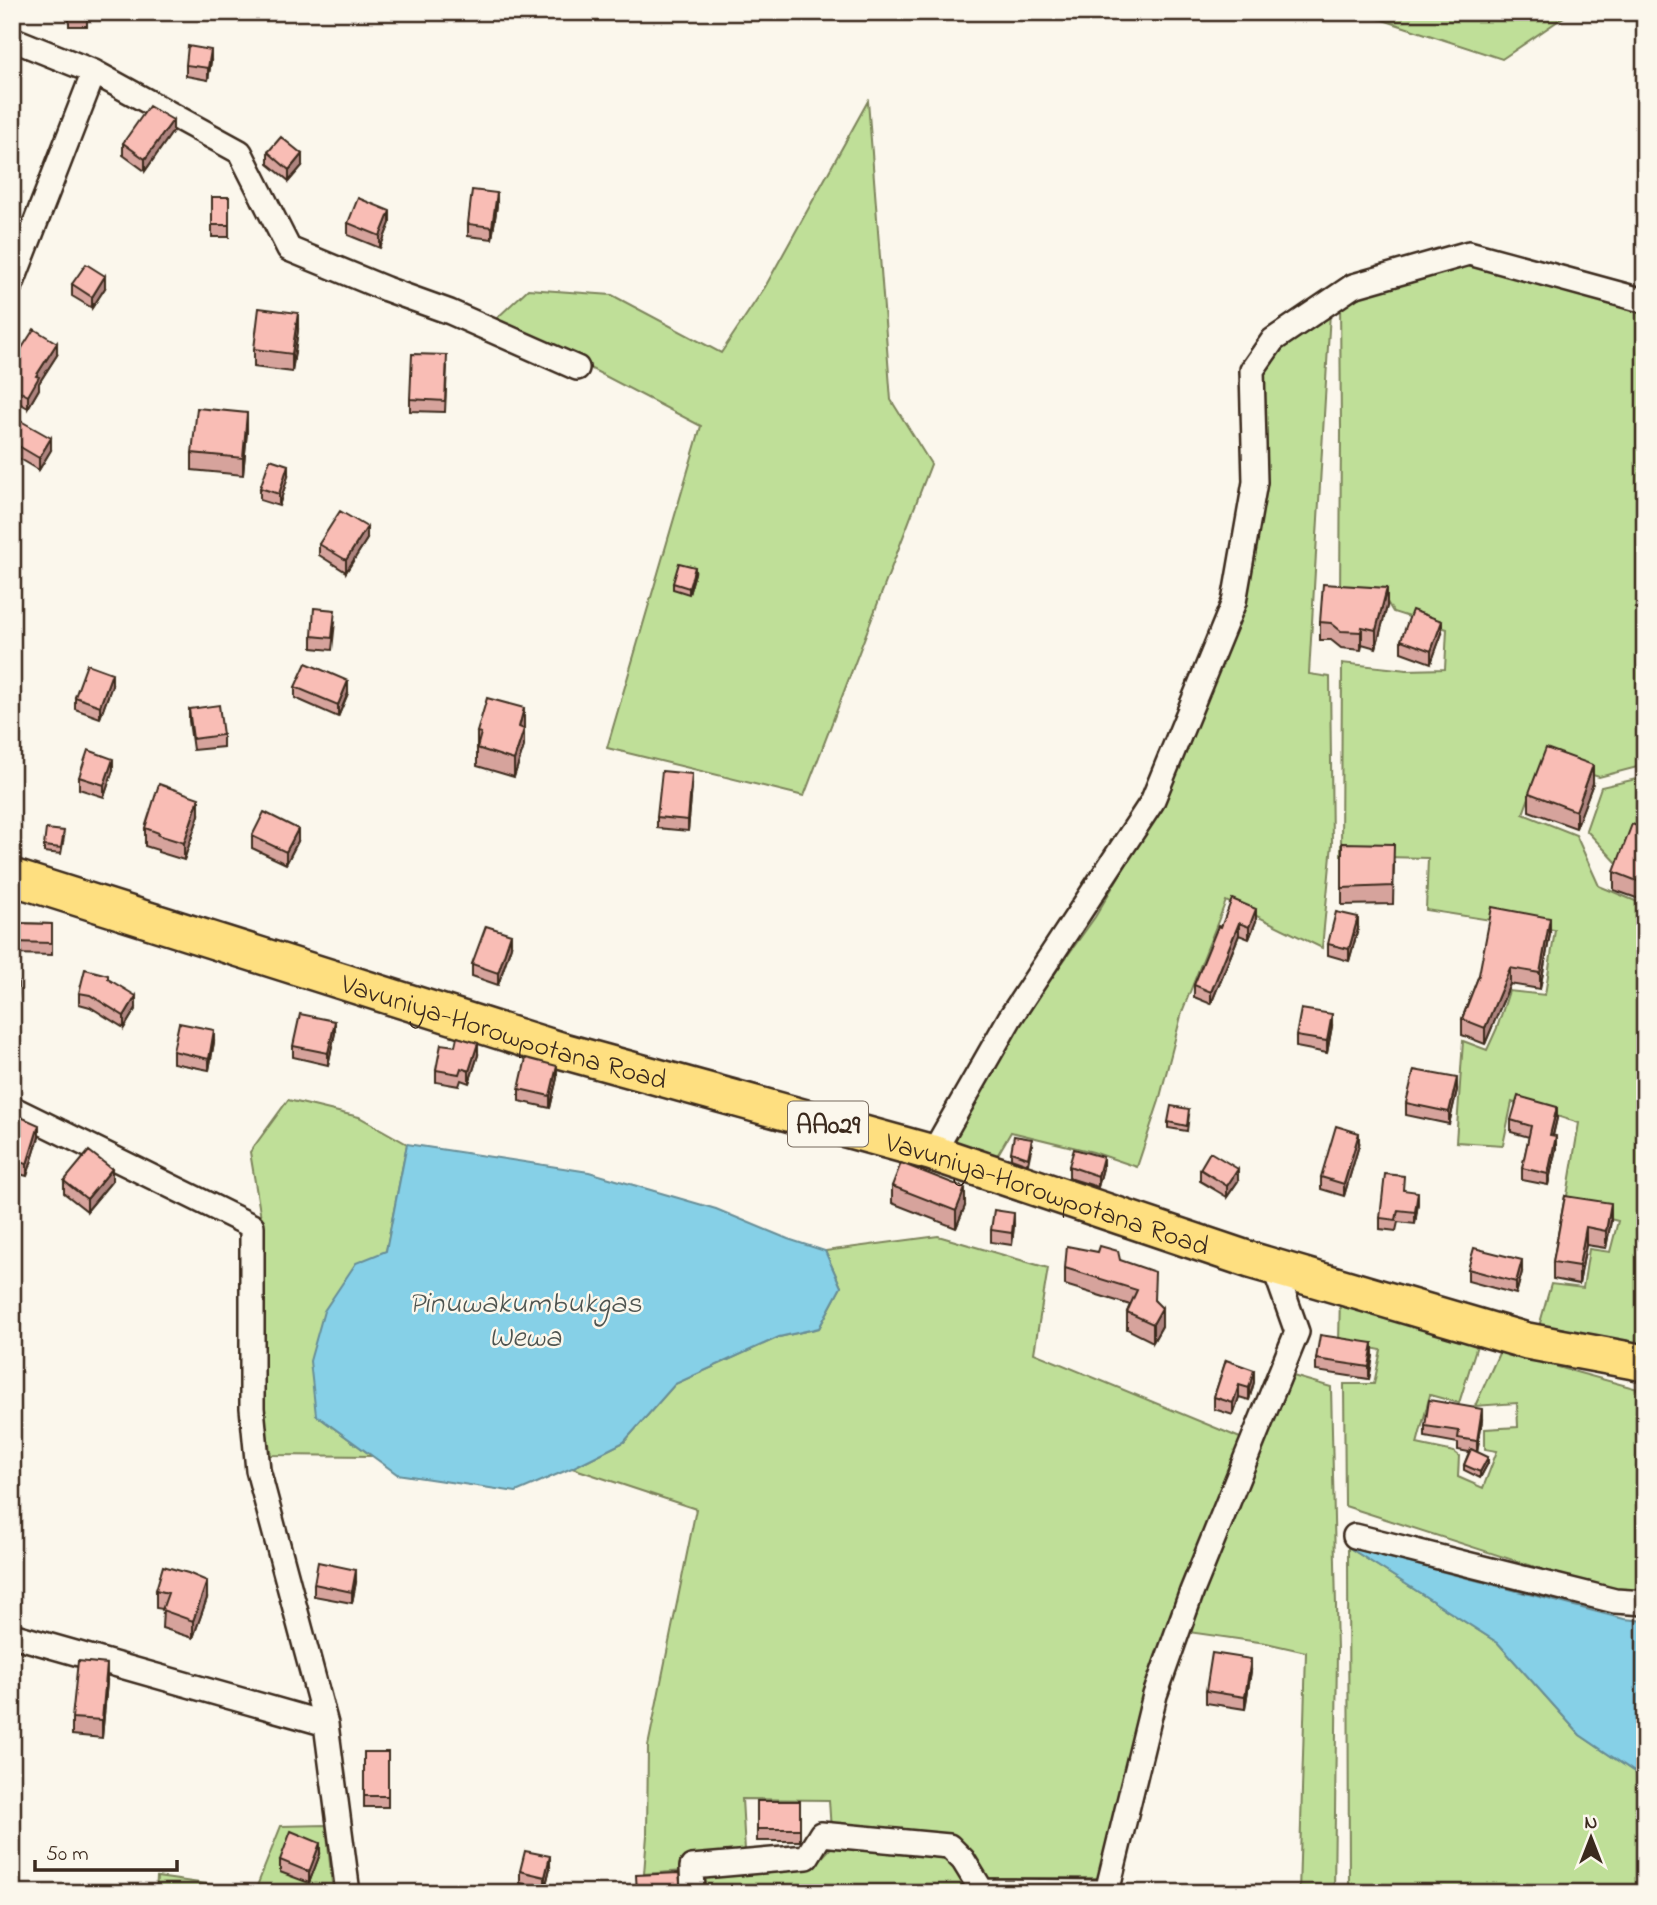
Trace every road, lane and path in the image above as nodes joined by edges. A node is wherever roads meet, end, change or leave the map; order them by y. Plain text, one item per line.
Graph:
1 (12, 39) edge
2 (94, 72) junction
3 (12, 283) edge
4 (1645, 302) edge
5 (577, 368) dead end
6 (12, 877) edge
7 (12, 1108) edge
8 (933, 1153) junction
9 (1274, 1267) junction
10 (1645, 1363) edge
11 (1355, 1536) dead end
12 (1645, 1603) edge
13 (12, 1635) edge
14 (326, 1724) junction
15 (982, 1892) edge
16 (348, 1893) edge
17 (693, 1893) edge
18 (1108, 1893) edge

1 - 2 street
2 - 3 street
2 - 5 street
4 - 8 street
6 - 8 highway, Vavuniya-Horowpotana Road / AA029
7 - 14 street
8 - 9 highway, Vavuniya-Horowpotana Road / AA029
9 - 10 highway, Vavuniya-Horowpotana Road / AA029
9 - 18 street
11 - 12 street
13 - 14 street
14 - 16 street
15 - 17 street
15 - 18 street

